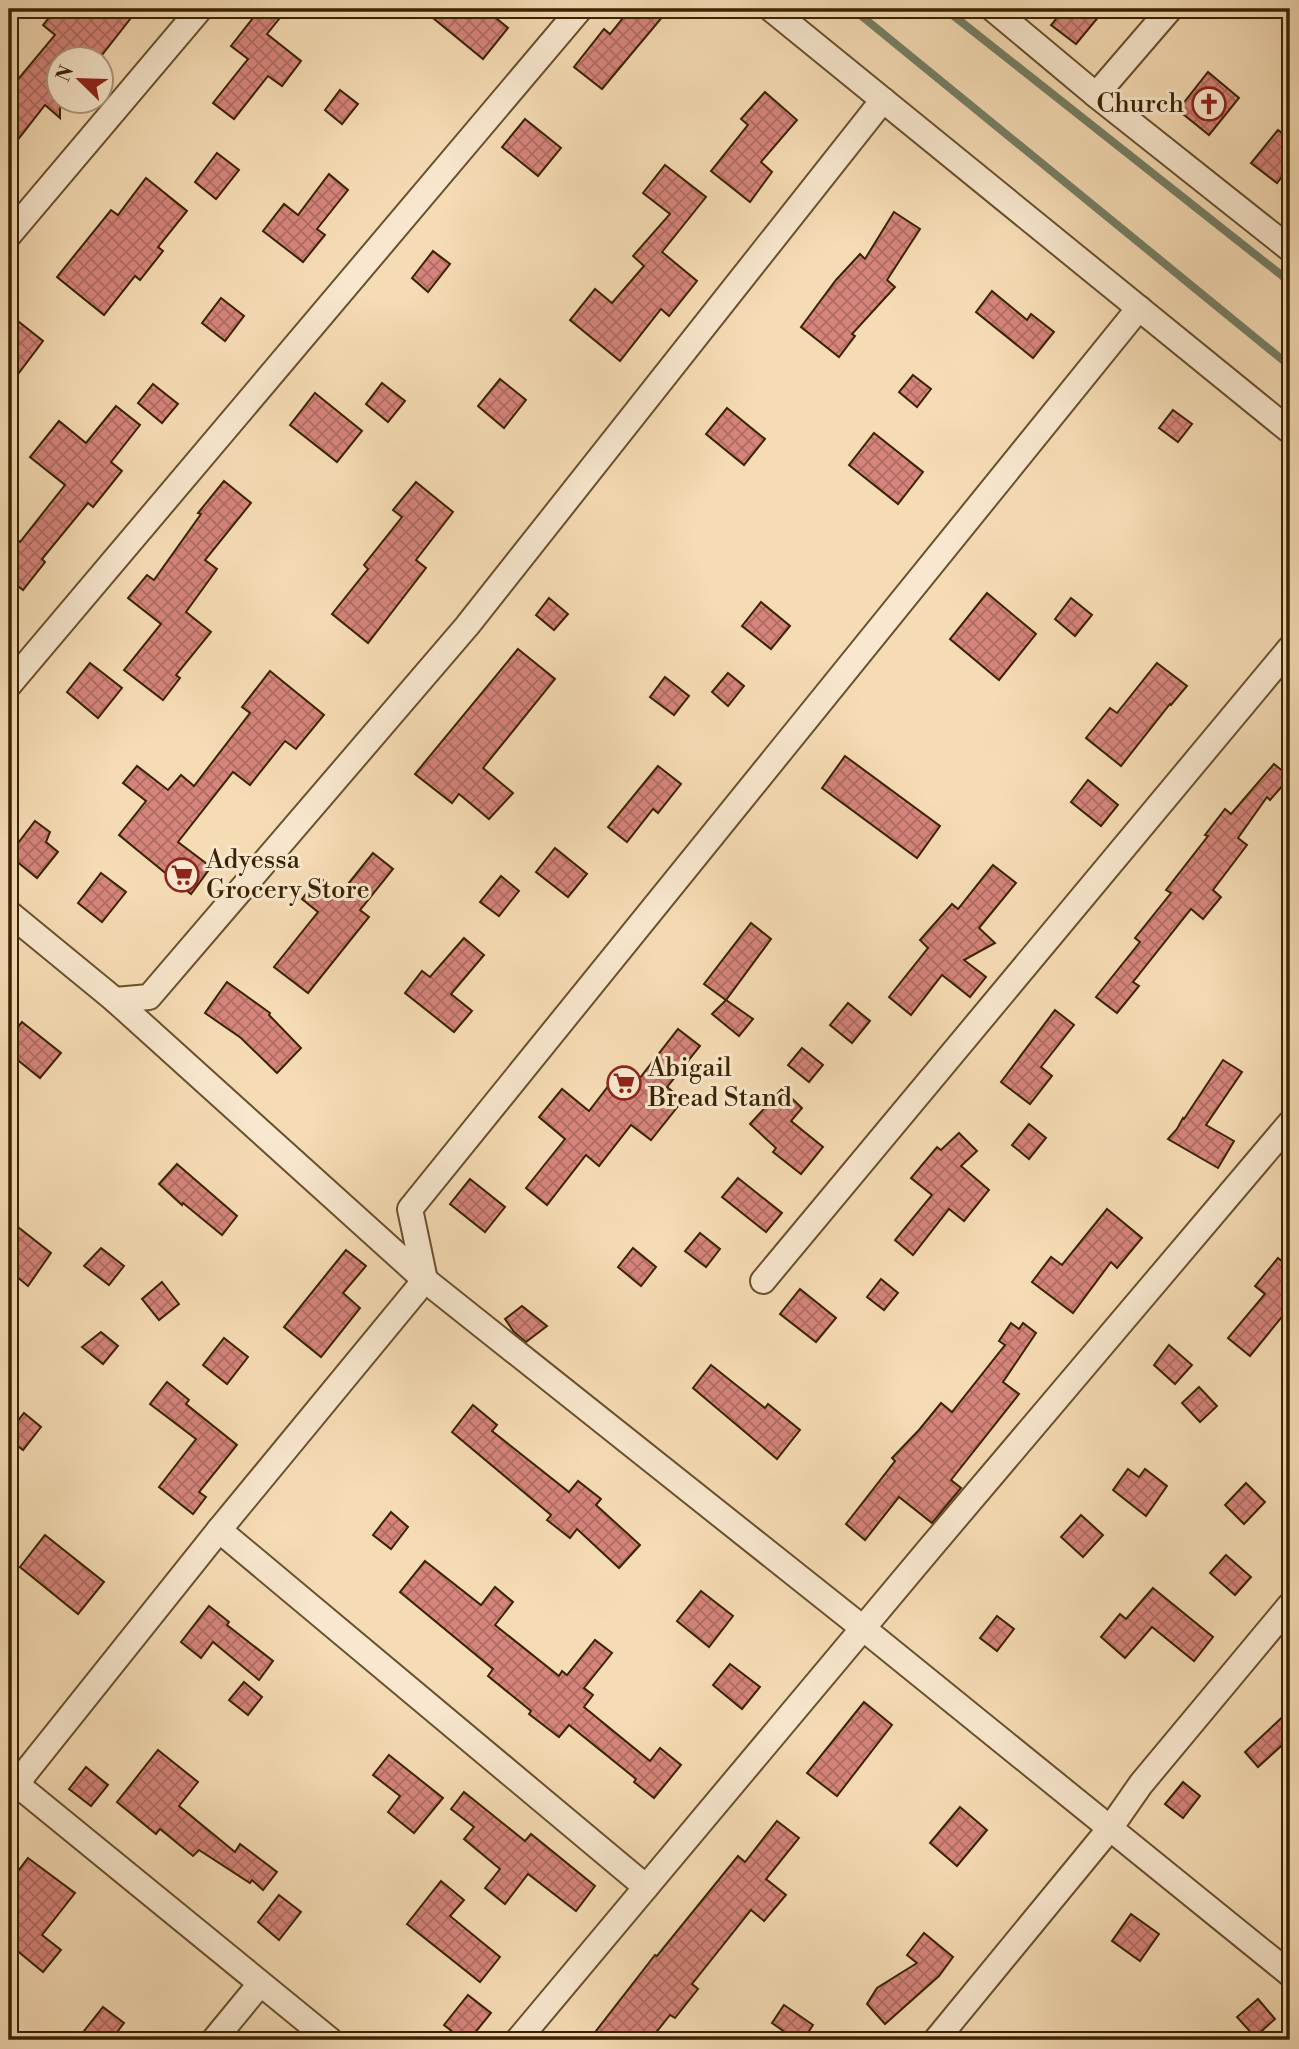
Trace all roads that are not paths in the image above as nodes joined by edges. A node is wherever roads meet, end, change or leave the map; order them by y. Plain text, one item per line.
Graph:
1 (200, 9) edge
2 (580, 9) edge
3 (771, 9) edge
4 (993, 9) edge
5 (1170, 9) edge
6 (1096, 94) junction
7 (883, 100) junction
8 (9, 235) edge
9 (1290, 249) edge
10 (1139, 308) junction
11 (1290, 431) edge
12 (1290, 648) edge
13 (9, 685) edge
14 (9, 913) edge
15 (115, 1000) junction
16 (1290, 1123) edge
17 (425, 1280) junction
18 (763, 1281) dead end
19 (219, 1530) junction
20 (1290, 1605) edge
21 (864, 1629) junction
22 (11, 1785) edge
23 (1111, 1827) junction
24 (646, 1887) junction
25 (1290, 1974) edge
26 (260, 1984) junction
27 (214, 2040) edge
28 (330, 2040) edge
29 (518, 2040) edge
30 (936, 2040) edge

1 - 8 street
2 - 13 street
3 - 7 street
4 - 6 street
5 - 6 street
6 - 9 street
7 - 10 street
7 - 15 street
10 - 11 street
10 - 17 street
12 - 18 street
14 - 15 street
15 - 17 street
16 - 21 street
17 - 19 street
17 - 21 street
19 - 22 street
19 - 24 street
20 - 23 street
21 - 23 street
21 - 24 street
22 - 26 street
23 - 25 street
23 - 30 street
24 - 29 street
26 - 27 street
26 - 28 street

